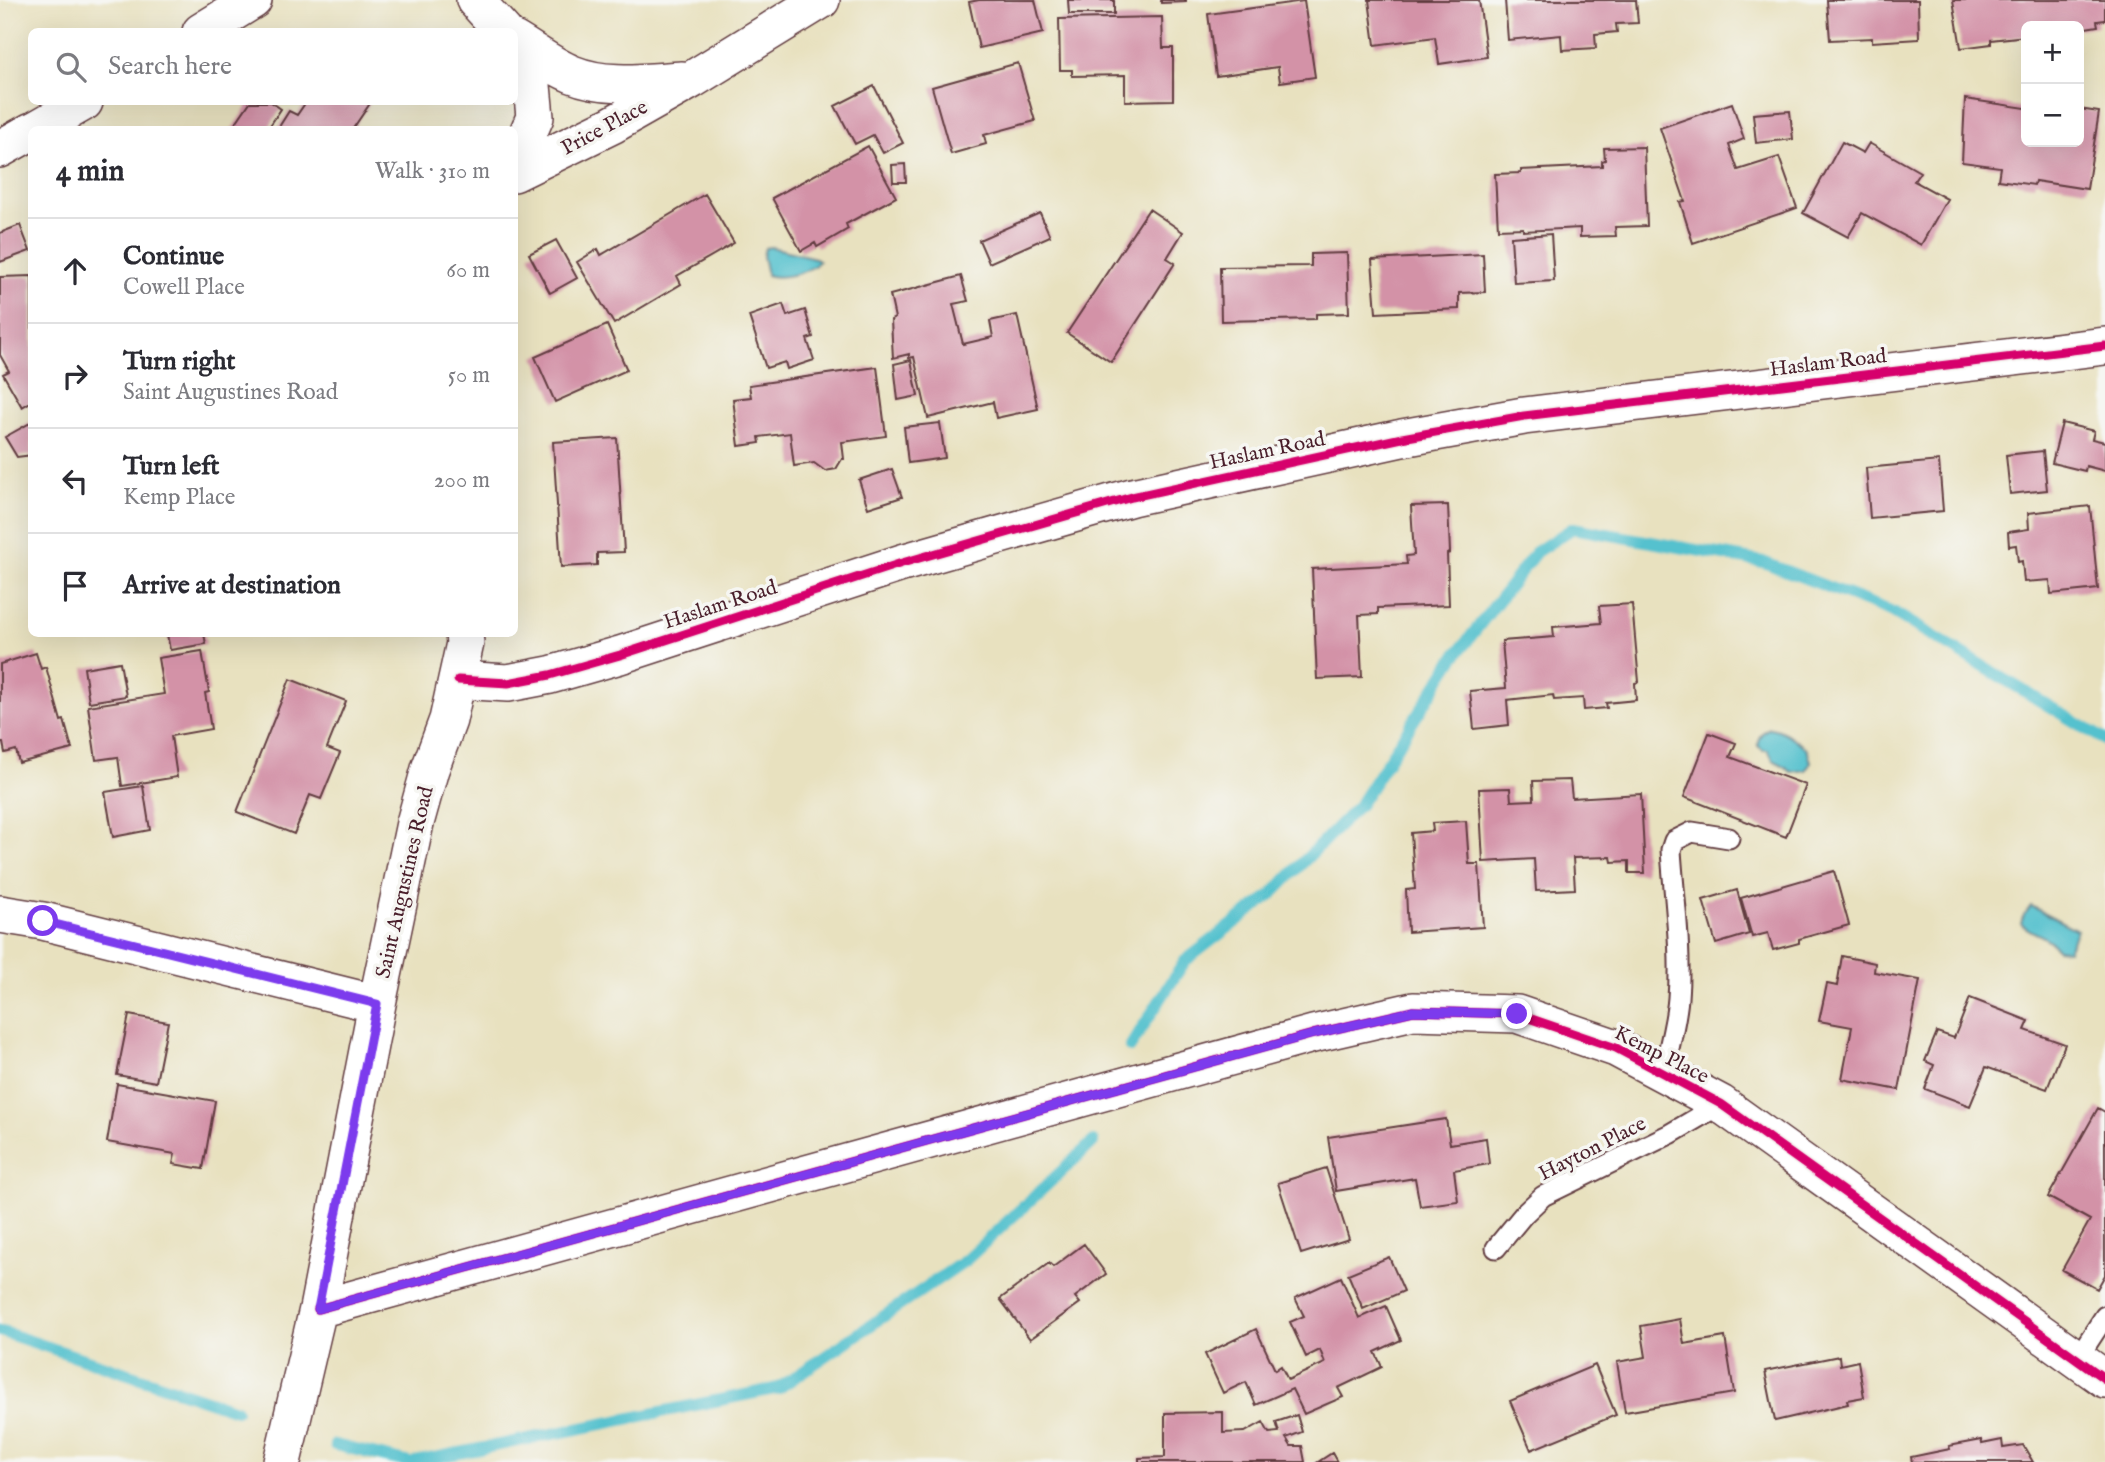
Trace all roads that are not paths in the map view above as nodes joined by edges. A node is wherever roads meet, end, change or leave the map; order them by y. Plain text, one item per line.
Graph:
1 (253, 0) edge
2 (475, 0) edge
3 (821, 0) edge
4 (208, 28) edge
5 (500, 28) edge
6 (518, 42) edge
7 (518, 53) edge
8 (693, 79) junction
9 (79, 105) edge
10 (40, 126) edge
11 (28, 133) edge
12 (0, 149) edge
13 (518, 157) edge
14 (518, 171) edge
15 (2105, 346) edge
16 (464, 637) edge
17 (458, 680) junction
18 (1729, 838) dead end
19 (0, 914) edge
20 (377, 1004) junction
21 (1662, 1073) junction
22 (1721, 1104) junction
23 (1496, 1248) dead end
24 (318, 1309) junction
25 (2105, 1316) edge
26 (2098, 1374) edge
27 (282, 1462) edge

1 - 4 street
2 - 5 street
3 - 8 street, Price Place
6 - 8 street, Price Place
7 - 13 street
8 - 14 street, Price Place
9 - 10 street
11 - 12 street
15 - 17 street, Haslam Road
16 - 17 street, Saint Augustines Road
17 - 20 street, Saint Augustines Road
18 - 21 lane
19 - 20 street
20 - 24 street, Saint Augustines Road
21 - 22 street, Kemp Place
21 - 24 street, Kemp Place
22 - 23 lane, Hayton Place
22 - 26 street, Kemp Place
24 - 27 street, Saint Augustines Road
25 - 26 lane

